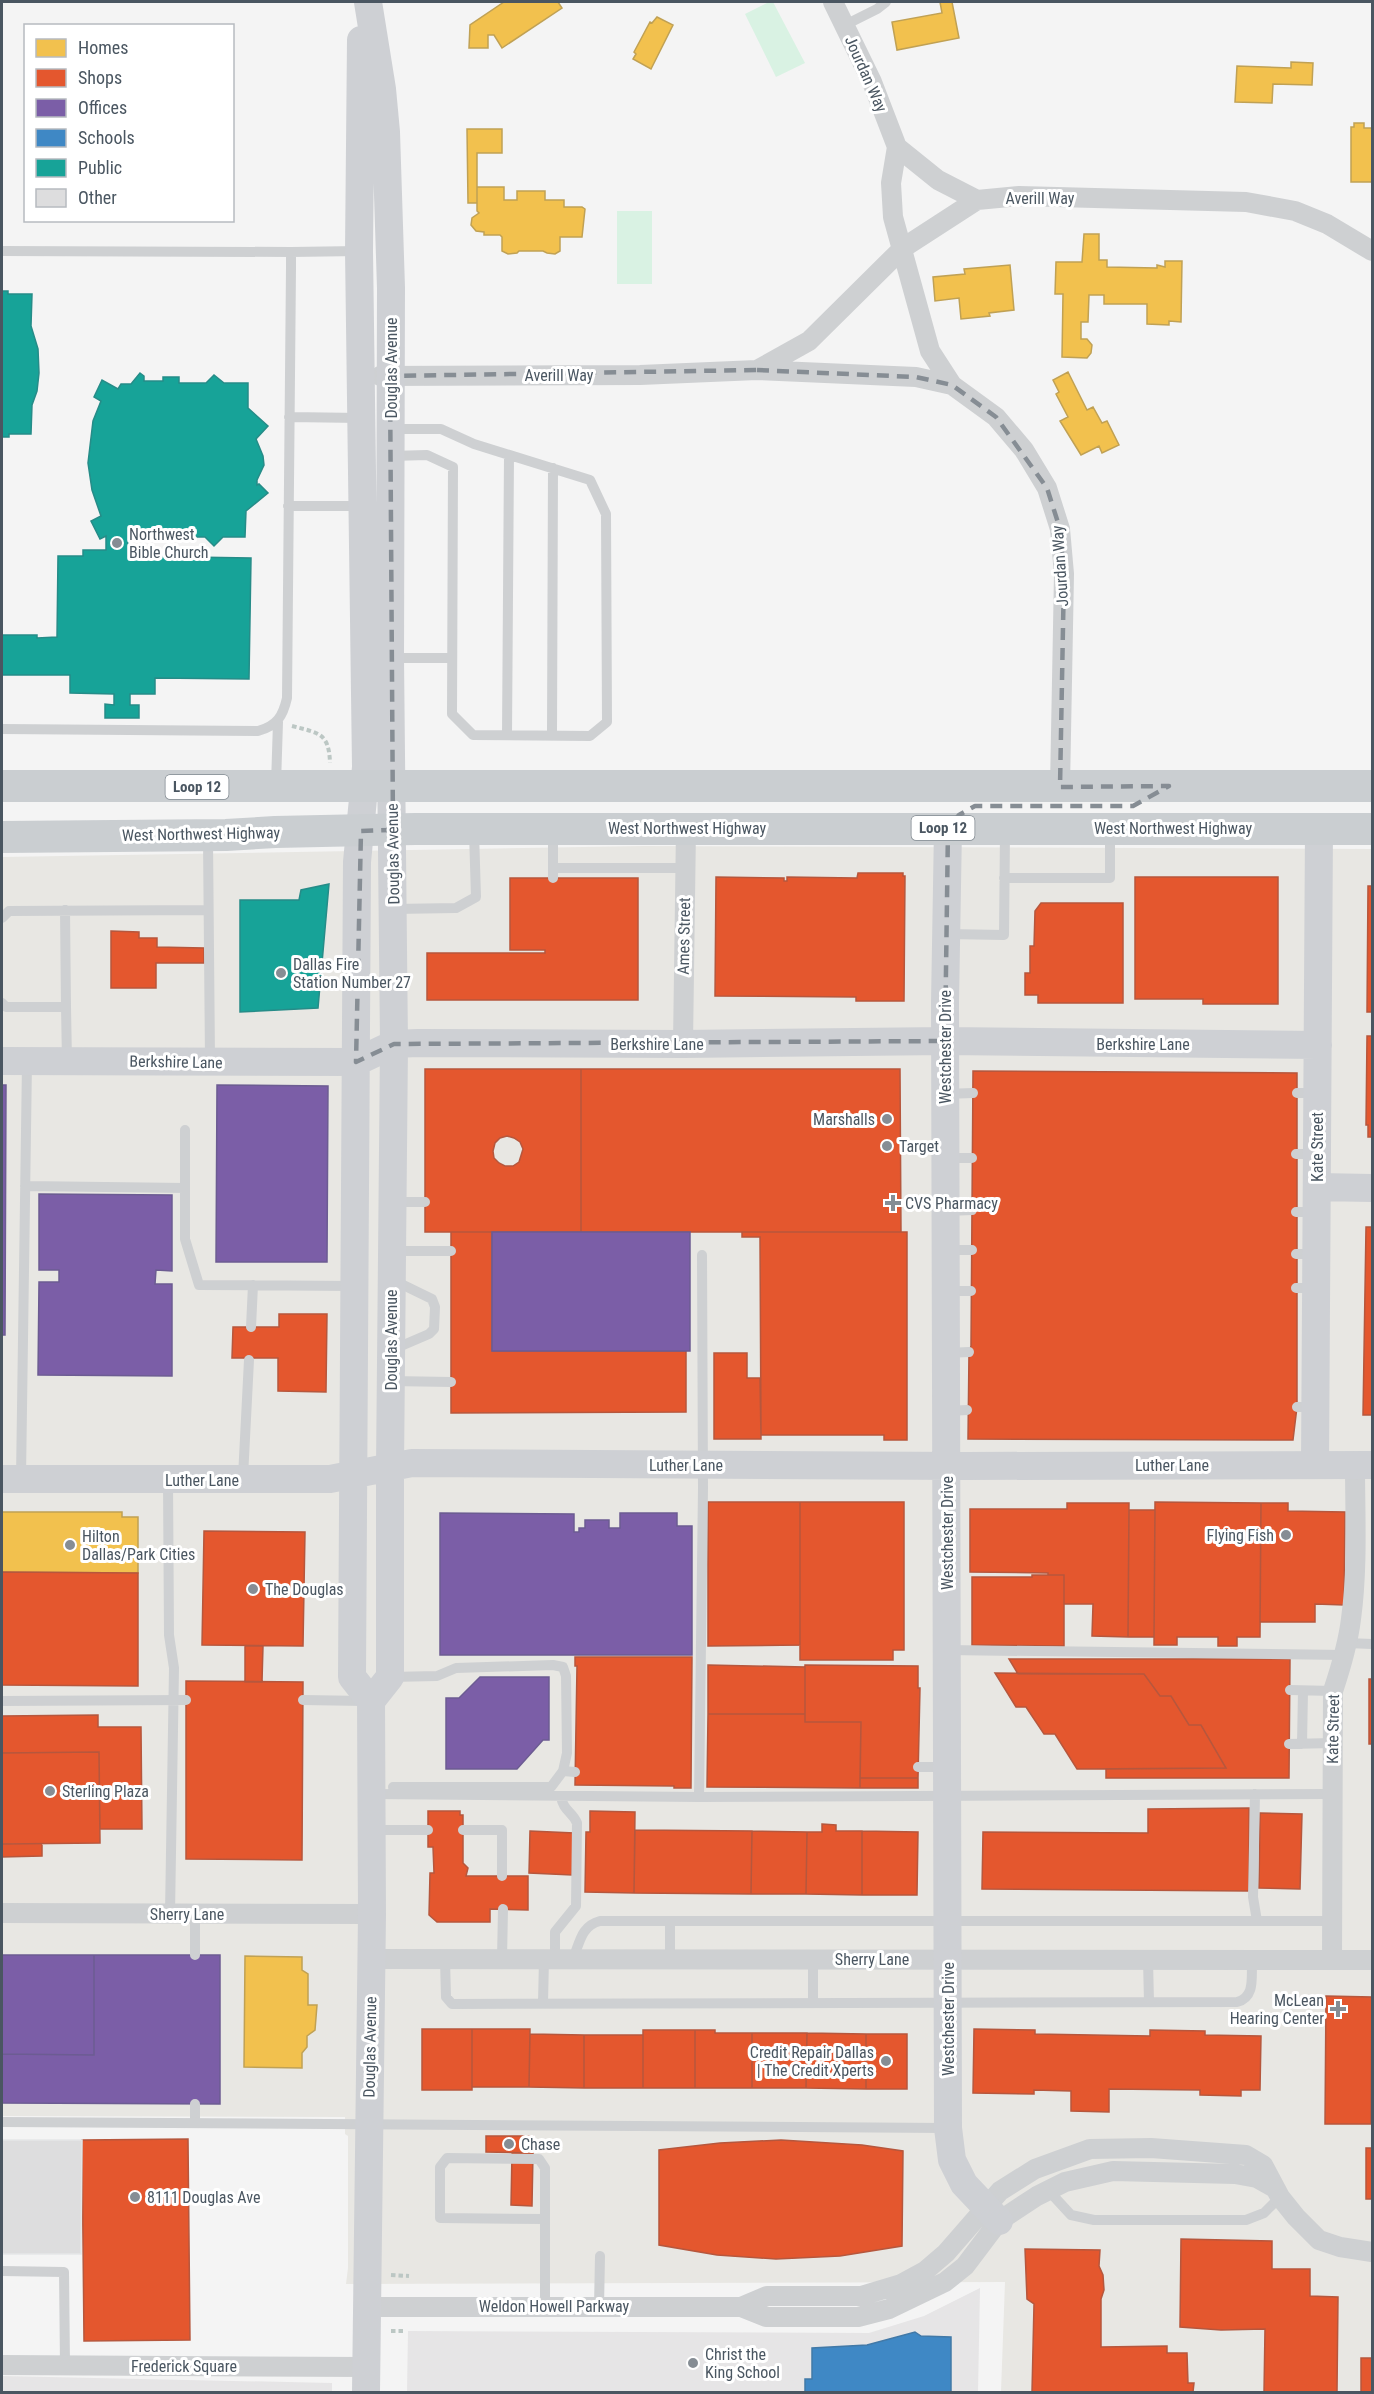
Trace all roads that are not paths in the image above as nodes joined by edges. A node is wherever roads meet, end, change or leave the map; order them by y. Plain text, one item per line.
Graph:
1 (362, 2) edge
2 (368, 2) edge
3 (833, 2) edge
4 (886, 2) edge
5 (845, 25) junction
6 (897, 147) junction
7 (374, 193) junction
8 (977, 200) junction
9 (903, 249) junction
10 (2, 251) edge
11 (359, 251) junction
12 (1372, 251) edge
13 (291, 252) junction
14 (757, 370) junction
15 (390, 376) junction
16 (361, 377) junction
17 (952, 386) junction
18 (289, 417) junction
19 (361, 418) junction
20 (391, 443) junction
21 (509, 455) junction
22 (553, 468) junction
23 (288, 506) junction
24 (362, 506) junction
25 (390, 658) junction
26 (452, 658) junction
27 (278, 722) junction
28 (2, 729) edge
29 (507, 735) junction
30 (552, 735) junction
31 (2, 786) edge
32 (1169, 786) junction
33 (1372, 786) edge
34 (378, 787) junction
35 (1060, 787) junction
36 (276, 788) junction
37 (686, 828) junction
38 (948, 828) junction
39 (1319, 828) junction
40 (553, 829) junction
41 (1005, 829) junction
42 (1110, 829) junction
43 (1372, 829) edge
44 (393, 830) junction
45 (474, 830) junction
46 (360, 831) junction
47 (275, 832) junction
48 (208, 835) junction
49 (2, 837) edge
50 (685, 868) junction
51 (1004, 878) junction
52 (394, 909) junction
53 (65, 910) junction
54 (208, 910) junction
55 (2, 918) edge
56 (946, 934) junction
57 (2, 1003) edge
58 (66, 1007) junction
59 (945, 1041) junction
60 (394, 1044) junction
61 (683, 1044) junction
62 (1318, 1045) junction
63 (14, 1061) edge
64 (66, 1061) junction
65 (356, 1062) junction
66 (210, 1063) junction
67 (973, 1093) dead end
68 (945, 1094) junction
69 (185, 1130) dead end
70 (25, 1186) junction
71 (185, 1188) junction
72 (1372, 1188) edge
73 (355, 1201) junction
74 (392, 1202) junction
75 (425, 1202) dead end
76 (1310, 1204) junction
77 (354, 1251) junction
78 (392, 1251) junction
79 (451, 1251) dead end
80 (702, 1255) dead end
81 (391, 1279) junction
82 (253, 1285) junction
83 (353, 1286) junction
84 (251, 1327) dead end
85 (391, 1351) junction
86 (249, 1360) dead end
87 (391, 1380) junction
88 (451, 1382) dead end
89 (703, 1465) junction
90 (1315, 1465) junction
91 (1364, 1465) edge
92 (946, 1466) junction
93 (390, 1468) junction
94 (352, 1475) junction
95 (11, 1479) edge
96 (168, 1480) junction
97 (243, 1480) junction
98 (1372, 1644) edge
99 (1346, 1649) junction
100 (947, 1650) junction
101 (390, 1677) junction
102 (1290, 1690) dead end
103 (1303, 1691) junction
104 (1333, 1691) junction
105 (174, 1700) junction
106 (186, 1700) dead end
107 (303, 1700) dead end
108 (2, 1701) edge
109 (371, 1701) junction
110 (1333, 1743) junction
111 (1289, 1744) dead end
112 (1302, 1744) junction
113 (918, 1767) dead end
114 (563, 1772) junction
115 (575, 1772) dead end
116 (947, 1781) junction
117 (372, 1790) junction
118 (1255, 1794) junction
119 (1332, 1794) junction
120 (561, 1796) junction
121 (699, 1797) junction
122 (372, 1830) junction
123 (428, 1830) dead end
124 (463, 1830) dead end
125 (502, 1876) dead end
126 (503, 1910) dead end
127 (2, 1913) edge
128 (170, 1914) junction
129 (195, 1914) junction
130 (372, 1914) junction
131 (670, 1921) junction
132 (948, 1921) junction
133 (1257, 1921) junction
134 (1332, 1921) junction
135 (195, 1956) dead end
136 (371, 1959) junction
137 (445, 1959) junction
138 (502, 1959) junction
139 (557, 1959) junction
140 (670, 1959) junction
141 (813, 1959) junction
142 (948, 1959) junction
143 (1148, 1960) junction
144 (1252, 1960) junction
145 (1332, 1960) junction
146 (1372, 1960) edge
147 (813, 2002) junction
148 (948, 2002) junction
149 (1149, 2002) junction
150 (543, 2003) junction
151 (195, 2104) dead end
152 (2, 2122) edge
153 (195, 2123) junction
154 (370, 2123) junction
155 (948, 2128) junction
156 (1057, 2159) junction
157 (1057, 2186) junction
158 (1277, 2192) junction
159 (992, 2214) junction
160 (545, 2219) junction
161 (1372, 2252) edge
162 (600, 2256) dead end
163 (2, 2271) edge
164 (545, 2306) junction
165 (368, 2307) junction
166 (598, 2307) junction
167 (2, 2365) edge
168 (64, 2365) junction
169 (367, 2380) edge

1 - 7 street, Douglas Avenue
2 - 7 street, Douglas Avenue
3 - 5 street, Jourdan Way
4 - 5 lane
5 - 6 street, Jourdan Way
6 - 8 street
6 - 9 street, Jourdan Way
7 - 11 street, Douglas Avenue
7 - 15 street, Douglas Avenue
8 - 9 street, Averill Way
8 - 12 street, Averill Way
9 - 14 street, Averill Way
9 - 17 street, Jourdan Way
10 - 13 lane
11 - 13 lane
11 - 16 street, Douglas Avenue
13 - 18 lane
14 - 15 street, Averill Way
14 - 17 street, Averill Way
15 - 16 street, Averill Way
15 - 20 street, Douglas Avenue
16 - 19 street, Douglas Avenue
17 - 35 street, Jourdan Way
18 - 19 lane
18 - 23 lane
19 - 24 street, Douglas Avenue
20 - 21 lane
20 - 25 street, Douglas Avenue
20 - 26 lane
21 - 22 lane
21 - 29 lane
22 - 30 lane
22 - 30 lane
23 - 24 lane
23 - 27 lane
24 - 34 street, Douglas Avenue
25 - 26 lane
25 - 34 street, Douglas Avenue
26 - 29 lane
27 - 28 lane
27 - 36 lane
29 - 30 lane
31 - 36 main road, Loop 12
32 - 33 main road, Loop 12
32 - 35 main road, Loop 12
32 - 38 main road
34 - 35 main road, Loop 12
34 - 36 main road, Loop 12
34 - 44 street, Douglas Avenue
34 - 46 street, Douglas Avenue
36 - 47 main road
37 - 38 main road, West Northwest Highway / Loop 12
37 - 40 main road, West Northwest Highway / Loop 12
37 - 50 street, Ames Street
38 - 41 main road, West Northwest Highway / Loop 12
38 - 56 street, Westchester Drive
39 - 42 main road, West Northwest Highway / Loop 12
39 - 43 main road, West Northwest Highway / Loop 12
39 - 62 street, Kate Street
40 - 45 main road, West Northwest Highway / Loop 12
40 - 50 lane
41 - 42 main road, West Northwest Highway / Loop 12
41 - 51 lane
42 - 51 lane
44 - 45 main road, West Northwest Highway / Loop 12
44 - 46 main road, West Northwest Highway / Loop 12
44 - 52 street, Douglas Avenue
45 - 52 lane
46 - 47 main road, West Northwest Highway / Loop 12
46 - 65 street, Douglas Avenue
47 - 48 main road, West Northwest Highway / Loop 12
48 - 49 main road, West Northwest Highway / Loop 12
48 - 54 lane
50 - 61 street, Ames Street
51 - 56 lane
52 - 60 street, Douglas Avenue
53 - 54 lane
53 - 55 lane
53 - 58 lane
54 - 66 lane
56 - 59 street, Westchester Drive
57 - 58 lane
58 - 64 lane
59 - 61 street, Berkshire Lane
59 - 62 street, Berkshire Lane
59 - 68 street, Westchester Drive
60 - 61 street, Berkshire Lane
60 - 65 street, Berkshire Lane
60 - 74 street, Douglas Avenue
62 - 76 street, Kate Street
63 - 64 street, Berkshire Lane
63 - 70 lane
64 - 66 street, Berkshire Lane
65 - 66 street, Berkshire Lane
65 - 73 street, Douglas Avenue
67 - 68 lane
68 - 92 street, Westchester Drive
69 - 71 lane
70 - 71 lane
70 - 95 lane
71 - 82 lane
72 - 76 street
73 - 74 street
73 - 77 street, Douglas Avenue
74 - 75 lane
74 - 78 street, Douglas Avenue
76 - 90 street, Kate Street
77 - 78 street
77 - 83 street, Douglas Avenue
78 - 79 lane
78 - 81 street, Douglas Avenue
80 - 89 lane
81 - 85 street, Douglas Avenue
81 - 85 lane
82 - 83 lane
82 - 84 lane
83 - 94 street, Douglas Avenue
85 - 87 street, Douglas Avenue
86 - 97 lane
87 - 88 lane
87 - 93 street, Douglas Avenue
89 - 92 street, Luther Lane
89 - 93 street, Luther Lane
89 - 121 lane
90 - 91 street, Luther Lane
90 - 92 street, Luther Lane
91 - 99 street, Kate Street
92 - 100 street, Westchester Drive
93 - 94 street, Luther Lane
93 - 101 street, Douglas Avenue
94 - 97 street, Luther Lane
94 - 109 street, Douglas Avenue
95 - 96 street, Luther Lane
96 - 97 street, Luther Lane
96 - 105 lane
98 - 99 lane
99 - 100 lane
99 - 104 street, Kate Street
100 - 116 street, Westchester Drive
101 - 109 street
101 - 114 lane
102 - 103 lane
103 - 104 lane
103 - 112 lane
104 - 110 street, Kate Street
105 - 106 lane
105 - 108 lane
105 - 128 lane
107 - 109 lane
109 - 117 street, Douglas Avenue
110 - 112 lane
110 - 119 street, Kate Street
111 - 112 lane
113 - 116 lane
114 - 115 lane
114 - 117 lane
116 - 118 lane
116 - 121 lane
116 - 132 street, Westchester Drive
117 - 120 lane
117 - 122 street, Douglas Avenue
118 - 119 lane
118 - 133 lane
119 - 134 street, Kate Street
120 - 121 lane
120 - 139 lane
122 - 123 lane
122 - 130 street, Douglas Avenue
124 - 125 lane
126 - 138 lane
127 - 128 street, Sherry Lane
128 - 129 street, Sherry Lane
129 - 130 street, Sherry Lane
129 - 135 lane
130 - 136 street, Douglas Avenue
131 - 132 lane
131 - 139 lane
131 - 140 lane
132 - 133 lane
132 - 142 street, Westchester Drive
133 - 134 lane
134 - 145 street, Kate Street
136 - 137 street, Sherry Lane
136 - 154 street, Douglas Avenue
137 - 138 street, Sherry Lane
137 - 150 lane
138 - 139 street, Sherry Lane
139 - 140 street, Sherry Lane
139 - 150 lane
140 - 141 street, Sherry Lane
141 - 142 street, Sherry Lane
141 - 147 lane
142 - 143 street, Sherry Lane
142 - 148 street, Westchester Drive
143 - 144 street, Sherry Lane
143 - 149 lane
144 - 145 street, Sherry Lane
144 - 149 lane
145 - 146 street, Sherry Lane
147 - 148 lane
147 - 150 lane
148 - 149 lane
148 - 155 street, Westchester Drive
151 - 153 lane
152 - 153 lane
153 - 154 lane
154 - 155 lane
154 - 165 street, Douglas Avenue
155 - 159 street, Westchester Drive
156 - 157 street
156 - 158 street, Weldon Howell Parkway
156 - 159 street, Weldon Howell Parkway
157 - 158 street, Weldon Howell Parkway
157 - 158 lane
157 - 159 street, Weldon Howell Parkway
158 - 161 street, Weldon Howell Parkway
159 - 166 street, Weldon Howell Parkway
160 - 160 lane
160 - 164 lane
162 - 166 lane
163 - 168 lane
164 - 165 street, Weldon Howell Parkway
164 - 166 street, Weldon Howell Parkway
165 - 169 street, Douglas Avenue
167 - 168 street, Frederick Square
168 - 169 street, Frederick Square

